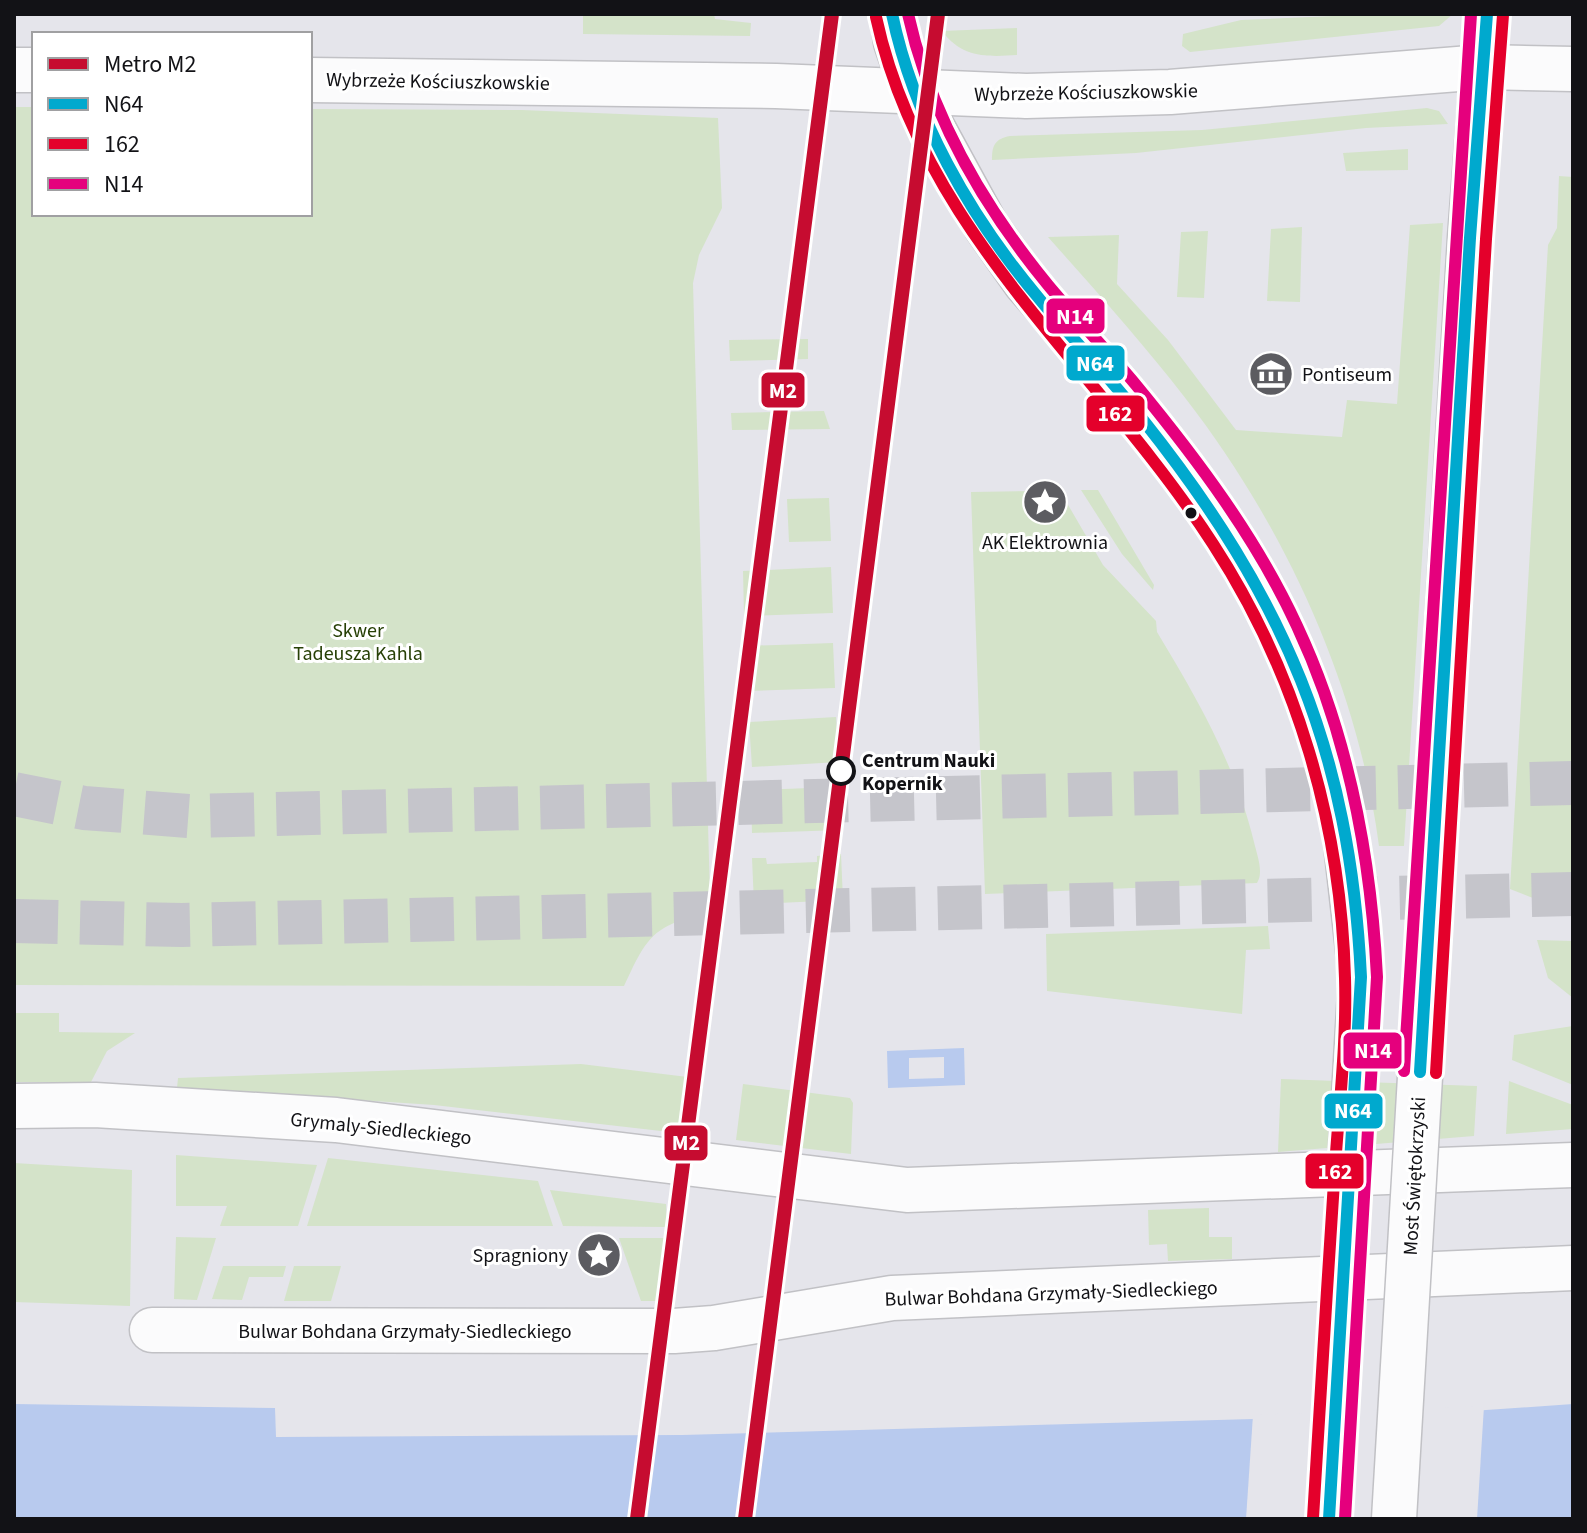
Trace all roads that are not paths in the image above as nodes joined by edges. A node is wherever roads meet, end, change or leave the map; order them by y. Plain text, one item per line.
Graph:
1 (892, 14) edge
2 (1487, 14) edge
3 (1483, 67) junction
4 (1573, 69) edge
5 (312, 80) edge
6 (914, 94) junction
7 (14, 1106) edge
8 (1573, 1165) edge
9 (1573, 1268) edge
10 (152, 1330) dead end
11 (1329, 1519) edge
12 (1394, 1519) edge

1 - 6 street
2 - 3 street, Most Świętokrzyski
3 - 4 street, Wybrzeże Kościuszkowskie
3 - 6 street, Wybrzeże Kościuszkowskie
3 - 12 street, Most Świętokrzyski, bridge
5 - 6 street, Wybrzeże Kościuszkowskie
6 - 11 street, bridge
7 - 8 street, Grymaly-Siedleckiego
9 - 10 street, Bulwar Bohdana Grzymały-Siedleckiego

